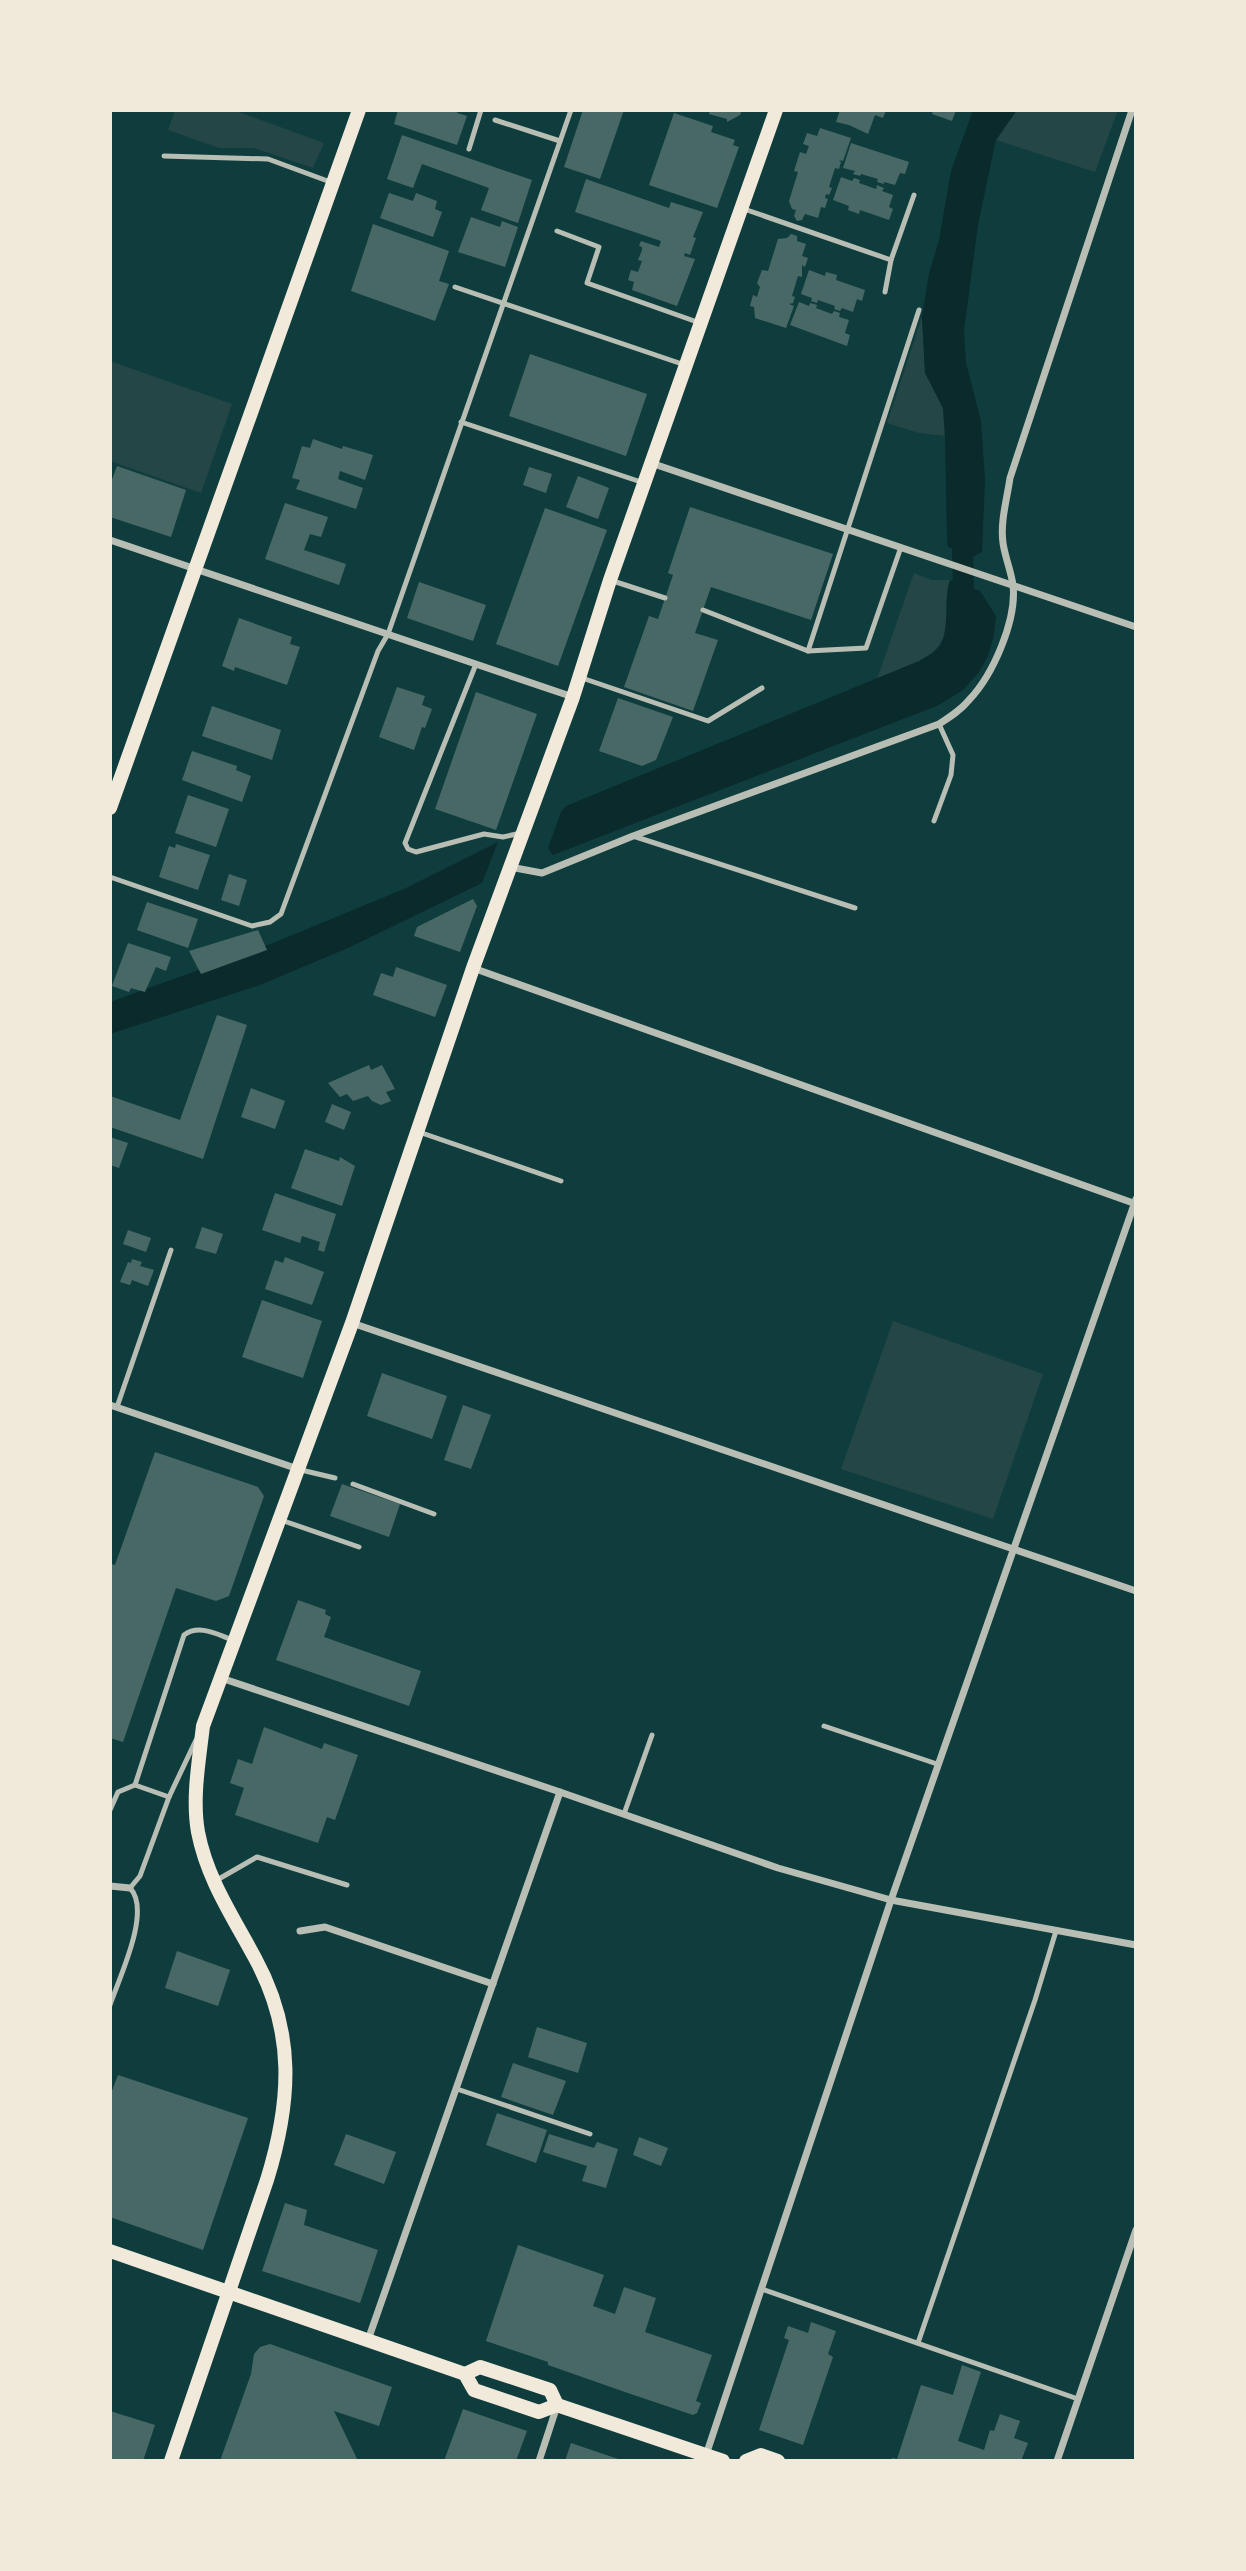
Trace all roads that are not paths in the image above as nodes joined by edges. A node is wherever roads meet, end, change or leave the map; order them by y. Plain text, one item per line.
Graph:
1 (359, 110) edge
2 (481, 110) edge
3 (571, 110) edge
4 (776, 110) edge
5 (1132, 110) edge
6 (495, 120) dead end
7 (560, 141) junction
8 (469, 149) dead end
9 (164, 156) dead end
10 (333, 183) junction
11 (914, 195) dead end
12 (741, 208) junction
13 (557, 231) dead end
14 (891, 260) junction
15 (454, 287) dead end
16 (885, 292) dead end
17 (503, 303) junction
18 (919, 310) dead end
19 (700, 323) junction
20 (685, 365) junction
21 (461, 422) junction
22 (651, 463) junction
23 (644, 483) junction
24 (846, 530) junction
25 (110, 540) edge
26 (901, 547) junction
27 (195, 569) junction
28 (610, 580) junction
29 (1013, 586) junction
30 (665, 598) dead end
31 (703, 610) dead end
32 (1136, 627) edge
33 (388, 634) junction
34 (808, 651) junction
35 (476, 664) junction
36 (579, 677) junction
37 (761, 688) dead end
38 (573, 697) junction
39 (939, 724) junction
40 (110, 808) edge
41 (934, 821) dead end
42 (522, 833) junction
43 (633, 836) junction
44 (511, 865) junction
45 (110, 877) edge
46 (855, 908) dead end
47 (474, 968) junction
48 (417, 1131) junction
49 (561, 1181) dead end
50 (1135, 1202) edge
51 (172, 1250) dead end
52 (352, 1322) junction
53 (114, 1406) edge
54 (298, 1469) junction
55 (335, 1478) dead end
56 (353, 1484) dead end
57 (434, 1514) dead end
58 (278, 1520) junction
59 (359, 1547) dead end
60 (1012, 1549) junction
61 (1136, 1591) edge
62 (233, 1640) junction
63 (220, 1677) junction
64 (203, 1726) junction
65 (824, 1726) dead end
66 (652, 1735) dead end
67 (937, 1764) junction
68 (135, 1786) junction
69 (110, 1789) edge
70 (118, 1792) junction
71 (560, 1792) junction
72 (169, 1797) junction
73 (110, 1810) edge
74 (624, 1814) junction
75 (214, 1882) junction
76 (347, 1885) dead end
77 (110, 1886) edge
78 (130, 1888) junction
79 (891, 1900) junction
80 (300, 1931) dead end
81 (1056, 1931) junction
82 (1136, 1945) edge
83 (493, 1984) junction
84 (110, 2005) edge
85 (457, 2089) junction
86 (590, 2134) dead end
87 (1136, 2230) edge
88 (110, 2251) edge
89 (762, 2289) junction
90 (229, 2292) junction
91 (368, 2340) junction
92 (918, 2343) junction
93 (466, 2374) junction
94 (1078, 2399) junction
95 (557, 2405) junction
96 (706, 2455) junction
97 (171, 2461) edge
98 (539, 2461) edge
99 (723, 2461) edge
100 (746, 2461) edge
101 (778, 2461) edge
102 (1057, 2461) edge

1 - 10 main road
2 - 8 lane
3 - 7 lane
4 - 12 main road
5 - 29 street
6 - 7 lane
7 - 17 lane
9 - 10 lane
10 - 27 main road
11 - 14 lane
12 - 14 lane
12 - 19 main road
13 - 19 lane
14 - 16 lane
15 - 17 lane
17 - 20 lane
17 - 21 lane
18 - 24 lane
19 - 20 main road
20 - 22 main road
21 - 23 lane
21 - 33 lane
22 - 23 main road
22 - 24 street
23 - 28 main road
24 - 26 street
24 - 34 lane
25 - 27 street
26 - 29 street
26 - 34 lane
27 - 33 street
27 - 40 main road
28 - 30 lane
28 - 36 main road
29 - 32 street
29 - 39 street
31 - 34 lane
33 - 35 street
33 - 45 lane
35 - 38 street
35 - 42 lane
36 - 37 lane
36 - 38 main road
38 - 42 main road
39 - 41 lane
39 - 43 street
42 - 44 main road
43 - 44 street
43 - 46 lane
44 - 47 main road
47 - 48 main road
47 - 50 street
48 - 49 lane
48 - 52 main road
50 - 60 street
51 - 53 lane
52 - 54 main road
52 - 60 street
53 - 54 street
54 - 55 lane
54 - 58 main road
56 - 57 lane
58 - 59 lane
58 - 62 main road
60 - 61 street
60 - 67 street
62 - 63 main road
62 - 68 lane
63 - 64 main road
63 - 71 street
64 - 72 lane
64 - 75 main road
65 - 67 lane
66 - 74 lane
67 - 79 street
68 - 70 lane
68 - 72 lane
69 - 70 lane
70 - 73 lane
71 - 74 street
71 - 83 street
72 - 78 lane
74 - 79 street
75 - 76 lane
75 - 90 main road
77 - 78 street
78 - 84 lane
79 - 81 street
79 - 89 street
80 - 83 street
81 - 82 street
81 - 92 lane
83 - 85 street
85 - 86 lane
85 - 91 street
87 - 94 street
88 - 90 main road
89 - 92 lane
89 - 96 street
90 - 91 main road
90 - 97 main road
91 - 93 main road
92 - 94 lane
93 - 95 main road
93 - 95 main road
94 - 102 street
95 - 96 main road
95 - 98 street
96 - 99 main road
100 - 101 main road

